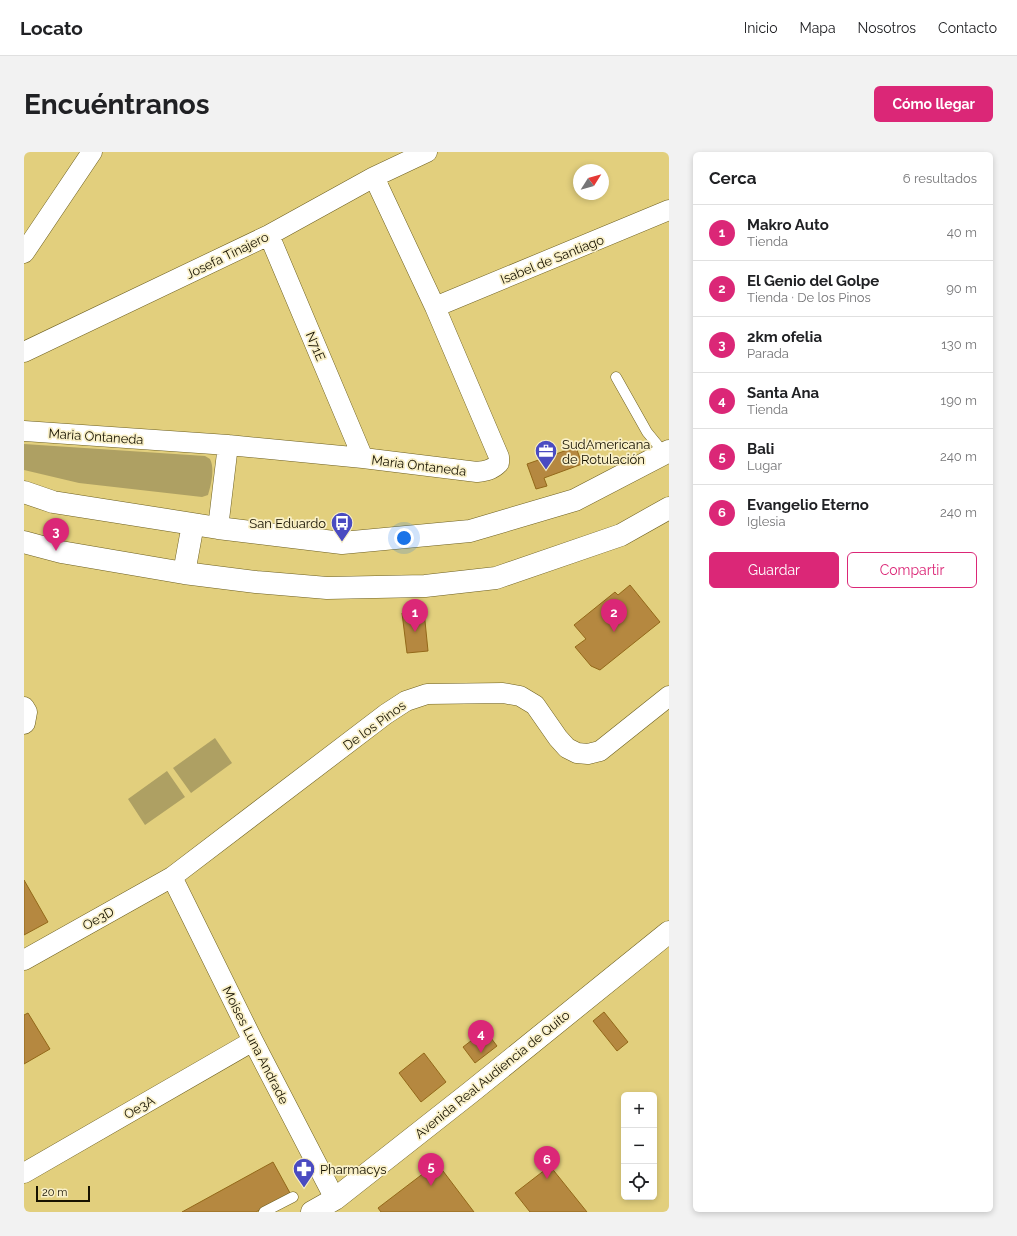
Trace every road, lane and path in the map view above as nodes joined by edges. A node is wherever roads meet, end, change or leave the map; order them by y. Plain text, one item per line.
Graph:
1 (92, 152) edge
2 (427, 152) edge
3 (374, 177) junction
4 (669, 210) edge
5 (269, 235) junction
6 (24, 253) edge
7 (435, 307) junction
8 (24, 352) edge
9 (616, 377) dead end
10 (24, 431) edge
11 (228, 445) junction
12 (667, 452) edge
13 (363, 458) junction
14 (24, 492) edge
15 (669, 508) edge
16 (193, 524) junction
17 (218, 528) junction
18 (24, 542) edge
19 (184, 573) junction
20 (669, 696) edge
21 (24, 707) edge
22 (24, 724) edge
23 (172, 878) junction
24 (669, 932) edge
25 (24, 960) edge
26 (253, 1042) junction
27 (24, 1173) edge
28 (293, 1197) dead end
29 (338, 1205) edge
30 (264, 1212) edge
31 (312, 1212) edge

1 - 6 street
2 - 3 street, Josefa Tinajero
3 - 5 street, Josefa Tinajero
3 - 7 street, Maria Ontaneda
4 - 7 street, Isabel de Santiago
5 - 8 street, Josefa Tinajero
5 - 13 street, N71E
7 - 13 street, Maria Ontaneda
9 - 12 lane
10 - 11 street, Maria Ontaneda
11 - 13 street, Maria Ontaneda
11 - 17 street
12 - 17 main road
14 - 16 main road
15 - 19 main road
16 - 17 main road
16 - 19 main road
18 - 19 main road
20 - 23 street, De los Pinos
21 - 22 street
23 - 25 street, Oe3D
23 - 26 street, Moises Luna Andrade
24 - 29 main road, Avenida Real Audiencia de Quito
26 - 27 street, Oe3A
26 - 29 street, Moises Luna Andrade
28 - 30 lane
29 - 31 main road, Avenida Real Audiencia de Quito

